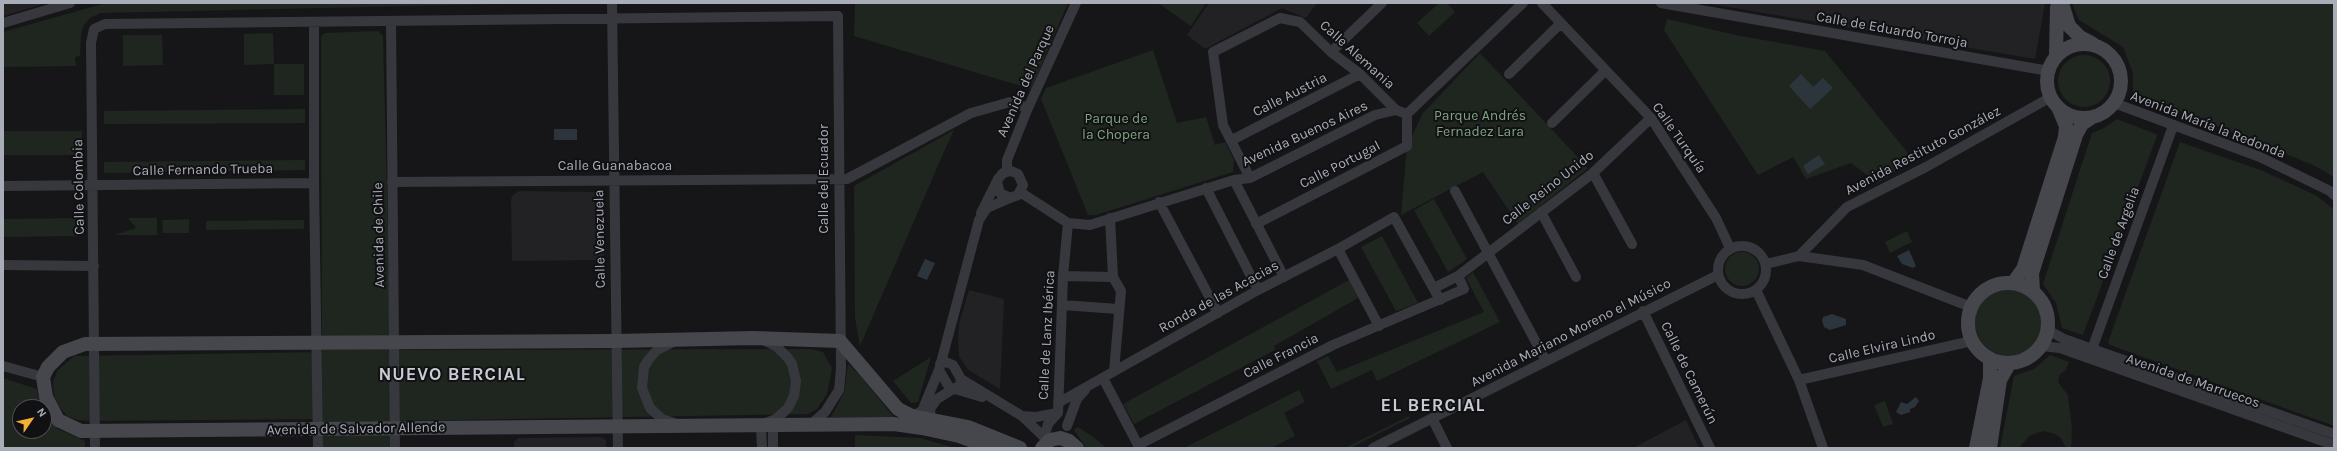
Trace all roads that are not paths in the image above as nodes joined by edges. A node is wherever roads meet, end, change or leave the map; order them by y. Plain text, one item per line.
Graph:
1 (70, 3) edge
2 (612, 3) edge
3 (1076, 3) edge
4 (1382, 3) edge
5 (1523, 3) edge
6 (1542, 3) edge
7 (1661, 3) edge
8 (2058, 3) edge
9 (2062, 3) edge
10 (612, 17) junction
11 (391, 21) junction
12 (314, 22) junction
13 (3, 23) edge
14 (1560, 24) junction
15 (2100, 48) junction
16 (1330, 52) junction
17 (2056, 56) junction
18 (1605, 70) junction
19 (2048, 71) junction
20 (1360, 74) junction
21 (1509, 74) dead end
22 (2054, 102) junction
23 (2114, 103) junction
24 (1028, 108) junction
25 (1396, 110) junction
26 (1408, 114) junction
27 (1651, 118) junction
28 (2091, 118) junction
29 (1552, 123) dead end
30 (2173, 126) junction
31 (1232, 140) junction
32 (1006, 172) junction
33 (1593, 173) junction
34 (838, 178) junction
35 (1250, 178) junction
36 (613, 179) junction
37 (1234, 180) junction
38 (392, 182) junction
39 (997, 182) junction
40 (314, 183) junction
41 (93, 185) junction
42 (3, 186) edge
43 (1206, 188) junction
44 (1455, 191) dead end
45 (1020, 192) junction
46 (2334, 195) edge
47 (1010, 198) junction
48 (1159, 202) junction
49 (1541, 212) junction
50 (1110, 218) junction
51 (979, 220) junction
52 (1068, 223) junction
53 (1256, 224) junction
54 (1632, 244) dead end
55 (1730, 248) junction
56 (1338, 249) junction
57 (1488, 253) junction
58 (1799, 256) junction
59 (1766, 264) junction
60 (3, 266) edge
61 (94, 266) junction
62 (1718, 274) junction
63 (1063, 276) junction
64 (1458, 276) junction
65 (1112, 277) junction
66 (1284, 277) junction
67 (1576, 277) dead end
68 (2013, 283) junction
69 (1434, 288) junction
70 (1258, 290) junction
71 (1756, 290) junction
72 (2033, 291) junction
73 (1440, 300) junction
74 (1062, 305) junction
75 (1970, 307) junction
76 (1118, 309) junction
77 (1642, 311) junction
78 (1218, 314) junction
79 (1379, 326) junction
80 (2048, 330) junction
81 (947, 336) junction
82 (754, 338) junction
83 (677, 340) junction
84 (615, 341) junction
85 (840, 341) junction
86 (1972, 341) junction
87 (394, 342) junction
88 (317, 343) junction
89 (94, 345) junction
90 (2042, 346) junction
91 (2092, 349) junction
92 (1990, 359) junction
93 (1546, 361) junction
94 (951, 364) junction
95 (2009, 364) junction
96 (3, 366) edge
97 (939, 367) junction
98 (1114, 372) junction
99 (43, 377) junction
100 (1103, 378) junction
101 (961, 379) junction
102 (1799, 380) junction
103 (1088, 386) junction
104 (954, 389) junction
105 (995, 401) junction
106 (1058, 403) junction
107 (1058, 413) junction
108 (912, 416) junction
109 (1022, 416) junction
110 (1432, 418) junction
111 (931, 419) junction
112 (811, 424) junction
113 (767, 425) junction
114 (618, 426) junction
115 (681, 426) junction
116 (1067, 426) junction
117 (395, 429) junction
118 (318, 430) junction
119 (95, 432) junction
120 (2334, 434) edge
121 (1044, 443) edge
122 (1075, 446) edge
123 (2334, 446) edge
124 (95, 448) edge
125 (318, 448) edge
126 (395, 448) edge
127 (618, 448) edge
128 (762, 448) edge
129 (773, 448) edge
130 (992, 448) edge
131 (1020, 448) edge
132 (1373, 448) edge
133 (1447, 448) edge
134 (1710, 448) edge
135 (1824, 448) edge
136 (1976, 448) edge
137 (1990, 448) edge

1 - 13 street
2 - 10 street, Calle Venezuela
3 - 24 street, Avenida del Parque
4 - 16 street
5 - 26 street
6 - 14 street, Calle Turquía
7 - 19 street, Calle de Eduardo Torroja
8 - 17 street
9 - 15 street
10 - 11 street
10 - 34 street, Calle del Ecuador
10 - 36 street, Calle Venezuela
11 - 12 street
11 - 38 street, Avenida de Chile
12 - 40 street
12 - 41 street, Calle Colombia
14 - 18 street, Calle Turquía
14 - 21 street
15 - 17 street
15 - 23 street
16 - 20 street, Calle Alemania
16 - 31 street, Calle Alemania
17 - 19 street
18 - 27 street, Calle Turquía
18 - 29 street
19 - 22 street
20 - 25 street, Calle Alemania
20 - 31 street, Calle Austria
22 - 28 street
22 - 58 street, Avenida Restituto González
22 - 68 street
23 - 28 street
23 - 30 street, Avenida María la Redonda
24 - 32 street, Avenida del Parque
24 - 34 street, Calle Guanabacoa
25 - 26 street
25 - 35 street, Avenida Buenos Aires
26 - 53 street, Calle Portugal
27 - 33 street, Calle Reino Unido
27 - 55 street, Calle Turquía
28 - 72 street
30 - 46 street, Avenida María la Redonda
30 - 91 street, Calle de Argelia
31 - 35 street
32 - 39 street
32 - 45 street
33 - 49 street, Calle Reino Unido
33 - 54 street
34 - 36 street, Calle Guanabacoa
34 - 85 street, Calle del Ecuador
35 - 37 street, Avenida Buenos Aires
36 - 38 street, Calle Guanabacoa
36 - 84 street, Calle Venezuela
37 - 43 street, Avenida Buenos Aires
37 - 53 street
38 - 87 street, Avenida de Chile
39 - 47 street
39 - 51 street
40 - 41 street, Calle Fernando Trueba
40 - 88 street
41 - 42 street, Calle Fernando Trueba
41 - 61 street, Calle Colombia
43 - 48 street, Avenida Buenos Aires
43 - 70 street
44 - 57 street
45 - 47 street
45 - 52 street
47 - 51 street
48 - 50 street, Avenida Buenos Aires
48 - 78 street
49 - 57 street, Calle Reino Unido
49 - 67 street
50 - 52 street, Avenida Buenos Aires
50 - 65 street
51 - 81 street
52 - 63 street, Calle de Lanz Ibérica
53 - 66 street
55 - 59 street
55 - 62 street
56 - 66 street, Ronda de las Acacias
56 - 69 street, Ronda de las Acacias
56 - 79 street
57 - 64 street, Calle Reino Unido
57 - 93 street
58 - 59 street
58 - 75 street
59 - 71 street
60 - 61 street
61 - 89 street, Calle Colombia
62 - 71 street
62 - 77 street, Avenida Mariano Moreno el Músico
63 - 65 street
63 - 74 street, Calle de Lanz Ibérica
64 - 69 street, Calle Reino Unido
64 - 73 street, Calle Francia
65 - 76 street
66 - 70 street, Ronda de las Acacias
68 - 72 street
68 - 75 street
69 - 73 street
70 - 78 street, Ronda de las Acacias
71 - 102 street
72 - 80 street
73 - 79 street, Calle Francia
74 - 76 street
74 - 106 street, Calle de Lanz Ibérica
75 - 86 street
76 - 98 street
77 - 93 street, Avenida Mariano Moreno el Músico
77 - 134 street, Calle de Camerún
78 - 98 street, Ronda de las Acacias
79 - 100 street, Calle Francia
80 - 90 street
80 - 91 street, Avenida de Marruecos
81 - 94 street
81 - 97 street
82 - 83 street, Avenida de Salvador Allende
82 - 85 street, Avenida de Salvador Allende
82 - 113 street, Avenida de Salvador Allende
83 - 84 street, Avenida de Salvador Allende
83 - 115 street, Avenida de Salvador Allende
84 - 87 street, Avenida de Salvador Allende
84 - 114 street
85 - 108 street
85 - 112 street, Calle del Ecuador
86 - 92 street
86 - 102 street, Calle Elvira Lindo
87 - 88 street, Avenida de Salvador Allende
87 - 117 street, Avenida de Chile
88 - 89 street, Avenida de Salvador Allende
88 - 118 street
89 - 99 street, Avenida de Salvador Allende
89 - 119 street
90 - 95 street
90 - 123 street, Avenida de Marruecos
91 - 120 street, Avenida de Marruecos
92 - 95 street
92 - 136 street
93 - 110 street, Avenida Mariano Moreno el Músico
94 - 97 street
94 - 101 street
95 - 137 street
96 - 99 street
97 - 104 street
97 - 108 street
98 - 100 street, Ronda de las Acacias
99 - 119 street, Avenida de Salvador Allende
100 - 103 street, Ronda de las Acacias
101 - 104 street
101 - 105 street
102 - 135 street
103 - 106 street, Ronda de las Acacias
103 - 116 street
104 - 105 street
104 - 111 street
105 - 109 street
106 - 107 street, Calle de Lanz Ibérica
107 - 109 street
107 - 116 street
107 - 121 street, Calle de Lanz Ibérica
108 - 111 street
109 - 121 street
110 - 132 street, Avenida Mariano Moreno el Músico
110 - 133 street
111 - 131 street
112 - 113 street, Avenida de Salvador Allende
112 - 130 street, Avenida de Salvador Allende
113 - 115 street, Avenida de Salvador Allende
113 - 128 street
113 - 129 street
114 - 115 street, Avenida de Salvador Allende
114 - 117 street, Avenida de Salvador Allende
114 - 127 street
116 - 122 street
117 - 118 street, Avenida de Salvador Allende
117 - 126 street, Avenida de Chile
118 - 119 street, Avenida de Salvador Allende
118 - 125 street
119 - 124 street
121 - 122 street

